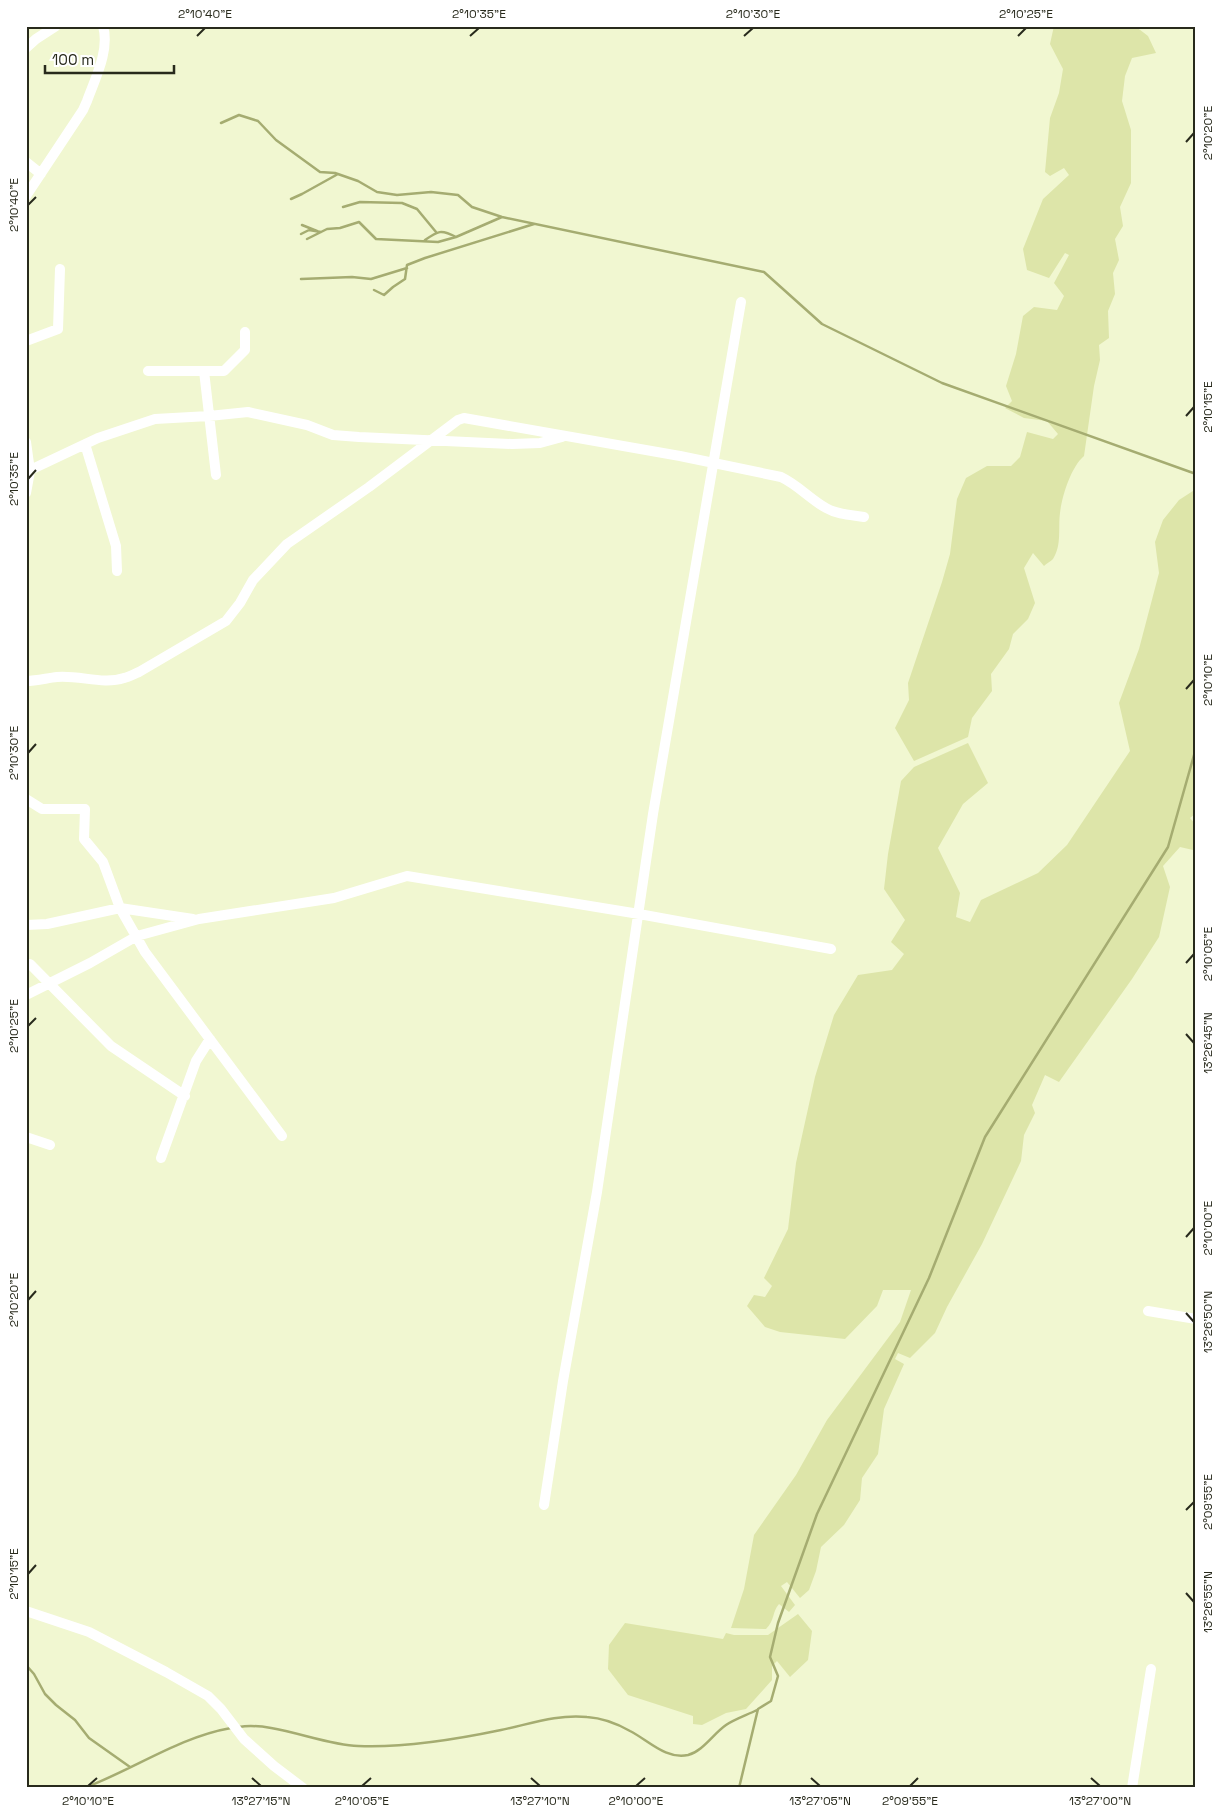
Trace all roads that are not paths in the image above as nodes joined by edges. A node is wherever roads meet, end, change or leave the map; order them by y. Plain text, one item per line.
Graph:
1 (56, 26) edge
2 (103, 26) edge
3 (26, 48) edge
4 (26, 162) edge
5 (41, 174) junction
6 (26, 196) edge
7 (60, 269) dead end
8 (741, 302) dead end
9 (245, 332) dead end
10 (26, 341) edge
11 (148, 371) dead end
12 (204, 371) junction
13 (209, 416) junction
14 (564, 436) junction
15 (430, 441) junction
16 (26, 442) edge
17 (85, 444) junction
18 (714, 463) junction
19 (28, 471) edge
20 (216, 475) dead end
21 (26, 493) edge
22 (864, 517) dead end
23 (117, 571) dead end
24 (26, 681) edge
25 (26, 799) edge
26 (120, 908) junction
27 (639, 914) junction
28 (198, 920) junction
29 (26, 925) edge
30 (138, 936) junction
31 (830, 948) dead end
32 (30, 964) dead end
33 (50, 983) junction
34 (26, 994) edge
35 (210, 1039) junction
36 (184, 1096) junction
37 (282, 1136) dead end
38 (26, 1137) edge
39 (50, 1146) dead end
40 (161, 1158) dead end
41 (1148, 1311) dead end
42 (1196, 1319) edge
43 (544, 1505) dead end
44 (26, 1611) edge
45 (1151, 1669) dead end
46 (303, 1788) edge
47 (1132, 1788) edge

1 - 3 street
2 - 5 street
4 - 5 street
5 - 6 street
7 - 10 street
8 - 18 street
9 - 12 street
11 - 12 street
12 - 13 street
13 - 15 street
13 - 17 street
13 - 20 street
14 - 15 street
14 - 15 street
14 - 18 street
15 - 24 street
16 - 19 street
17 - 19 street
17 - 23 street
18 - 22 street
18 - 27 street
19 - 21 street
25 - 26 street
26 - 28 street
26 - 29 street
26 - 30 street
27 - 28 street
27 - 31 street
27 - 43 street
28 - 30 street
30 - 33 street
30 - 35 street
32 - 33 street
33 - 34 street
33 - 36 street
35 - 36 street
35 - 37 street
36 - 40 street
38 - 39 street
41 - 42 street
44 - 46 street
45 - 47 street

